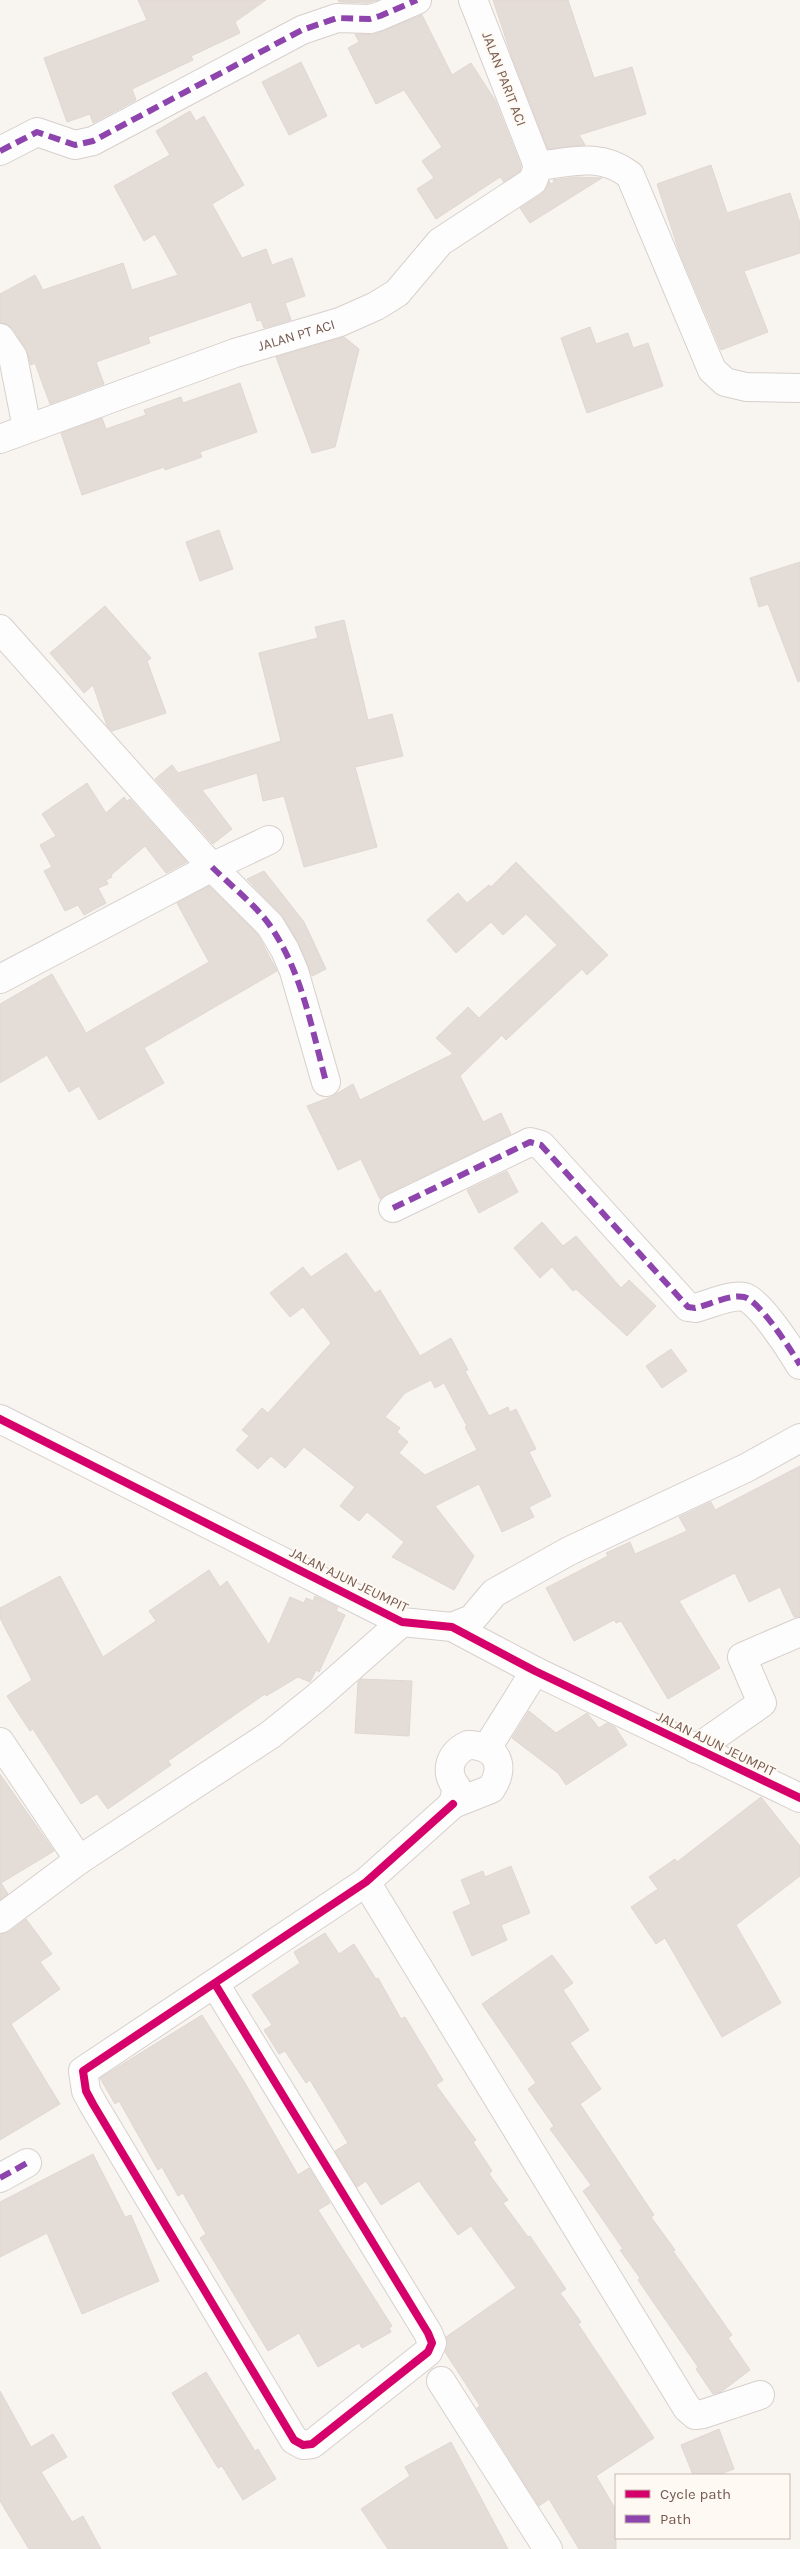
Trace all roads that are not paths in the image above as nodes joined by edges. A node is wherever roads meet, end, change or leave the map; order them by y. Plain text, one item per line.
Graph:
1 (417, 0) edge
2 (472, 0) edge
3 (0, 151) edge
4 (536, 162) junction
5 (0, 338) edge
6 (800, 388) edge
7 (27, 428) junction
8 (0, 439) edge
9 (0, 629) edge
10 (269, 840) dead end
11 (212, 867) junction
12 (0, 980) edge
13 (326, 1082) dead end
14 (393, 1208) dead end
15 (800, 1365) edge
16 (0, 1419) edge
17 (800, 1438) edge
18 (402, 1622) junction
19 (462, 1623) junction
20 (800, 1632) edge
21 (535, 1671) junction
22 (0, 1742) edge
23 (487, 1748) junction
24 (696, 1749) junction
25 (800, 1798) edge
26 (453, 1804) junction
27 (78, 1860) junction
28 (366, 1882) junction
29 (0, 1919) edge
30 (215, 1984) junction
31 (27, 2163) dead end
32 (0, 2178) edge
33 (441, 2381) dead end
34 (760, 2395) dead end
35 (548, 2549) edge

1 - 3 street
2 - 4 street, JALAN PARIT ACI
4 - 6 street
4 - 7 street, JALAN PT ACI
5 - 7 street
7 - 8 street, JALAN PT ACI
9 - 11 street
10 - 11 street
11 - 12 street
11 - 13 street
14 - 15 street
16 - 18 street, JALAN AJUN JEUMPIT
17 - 19 street
18 - 19 street, JALAN AJUN JEUMPIT
18 - 27 street
19 - 21 street, JALAN AJUN JEUMPIT
20 - 24 street
21 - 23 street
21 - 24 street, JALAN AJUN JEUMPIT
22 - 27 street
23 - 26 street
23 - 26 street
24 - 25 street, JALAN AJUN JEUMPIT
26 - 28 street
27 - 29 street
28 - 30 street
28 - 34 street
30 - 30 street
31 - 32 street
33 - 35 street

